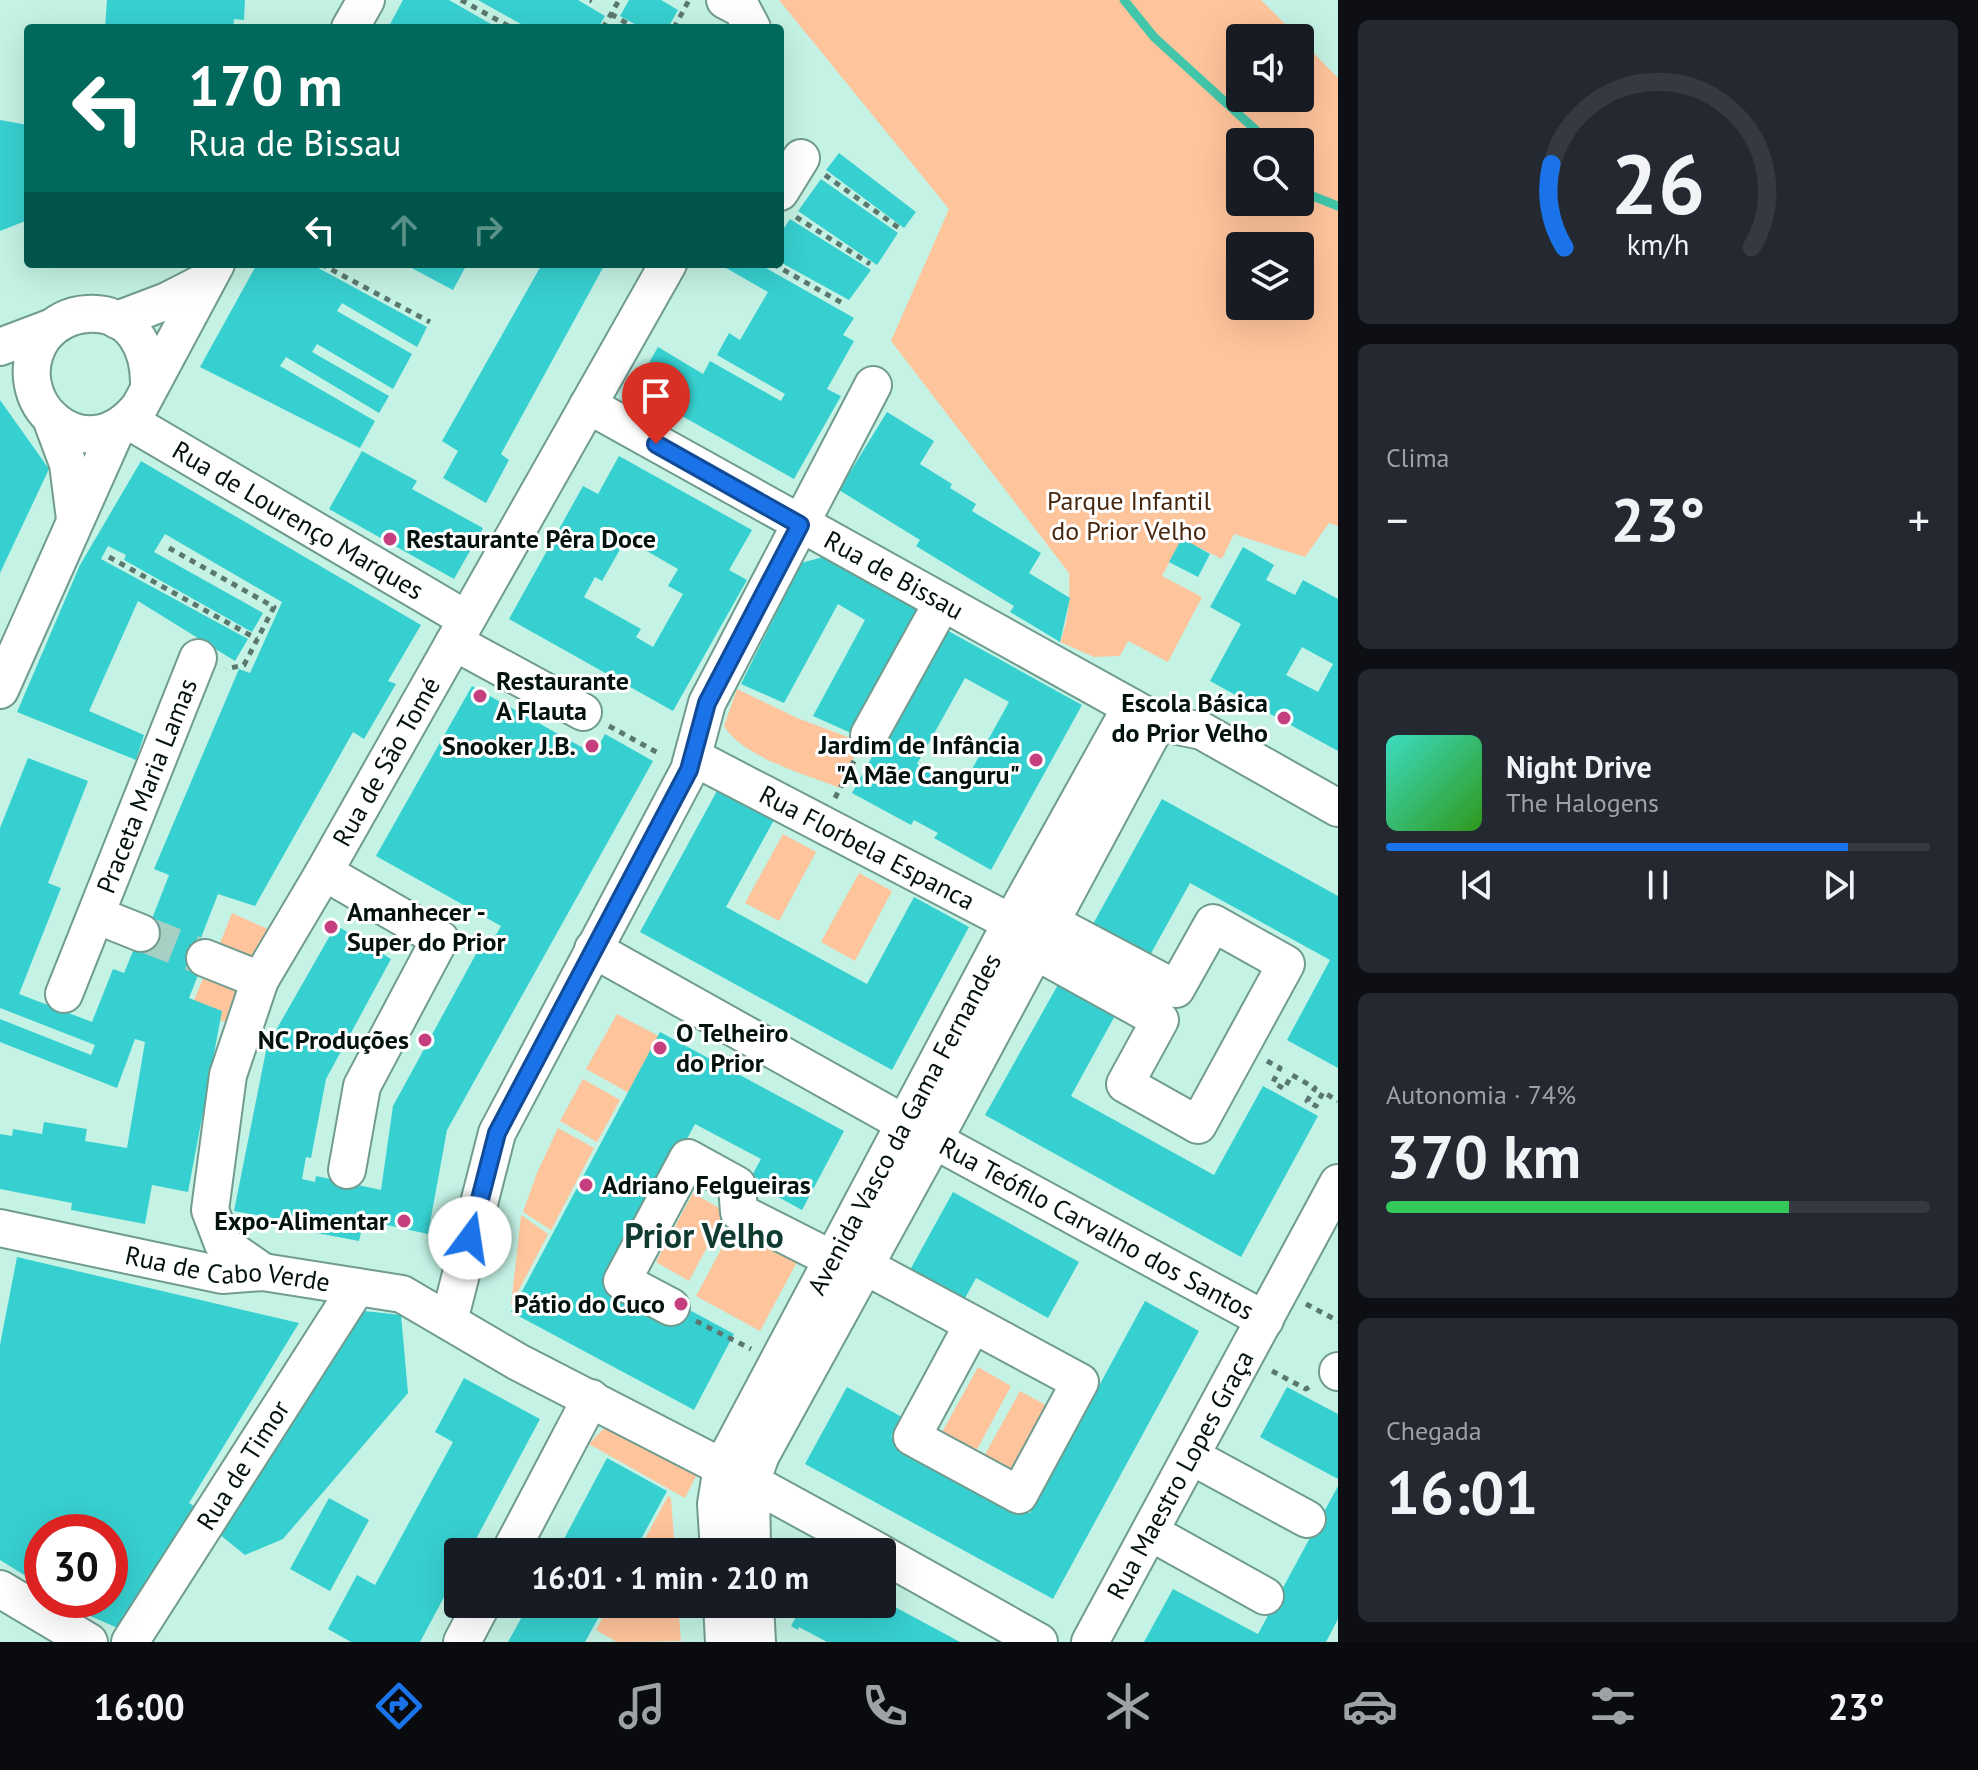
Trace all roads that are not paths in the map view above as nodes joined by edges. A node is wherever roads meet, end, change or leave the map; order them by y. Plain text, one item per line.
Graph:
1 (366, 0) edge
2 (725, 0) edge
3 (352, 24) edge
4 (750, 24) edge
5 (666, 268) edge
6 (211, 272) edge
7 (117, 320) junction
8 (50, 328) junction
9 (0, 347) edge
10 (873, 385) dead end
11 (149, 387) junction
12 (588, 405) junction
13 (52, 421) junction
14 (123, 424) junction
15 (75, 520) junction
16 (800, 525) junction
17 (942, 603) junction
18 (460, 631) junction
19 (198, 658) dead end
20 (0, 690) edge
21 (583, 712) dead end
22 (1145, 714) junction
23 (869, 735) dead end
24 (695, 758) junction
25 (1338, 808) edge
26 (324, 872) junction
27 (96, 915) junction
28 (141, 933) tunnel mouth
29 (1034, 933) junction
30 (593, 949) junction
31 (205, 958) tunnel mouth
32 (260, 980) junction
33 (64, 994) dead end
34 (1168, 1004) junction
35 (919, 1132) junction
36 (347, 1170) dead end
37 (1338, 1183) edge
38 (0, 1228) edge
39 (848, 1262) junction
40 (263, 1272) junction
41 (357, 1287) junction
42 (671, 1307) road end
43 (1265, 1320) junction
44 (449, 1321) junction
45 (973, 1324) junction
46 (591, 1398) junction
47 (1191, 1456) junction
48 (736, 1474) junction
49 (1307, 1519) dead end
50 (1150, 1532) junction
51 (517, 1538) edge
52 (718, 1538) edge
53 (749, 1538) edge
54 (853, 1538) edge
55 (896, 1561) edge
56 (0, 1589) edge
57 (1265, 1596) dead end
58 (475, 1618) edge
59 (723, 1618) edge
60 (756, 1618) edge
61 (89, 1642) edge
62 (130, 1642) edge
63 (462, 1642) edge
64 (724, 1642) edge
65 (757, 1642) edge
66 (1039, 1642) edge
67 (1090, 1642) edge

1 - 3 street
2 - 4 street
5 - 12 street, Rua de São Tomé
6 - 7 street
6 - 11 street
7 - 8 street
7 - 11 street
8 - 9 street
8 - 13 street
10 - 16 street
11 - 14 street
12 - 16 street, Rua de Bissau
12 - 18 street, Rua de São Tomé
13 - 14 street
13 - 15 street
14 - 15 street
14 - 18 street, Rua de Lourenço Marques
15 - 20 street
16 - 17 street, Rua de Bissau
16 - 24 street
17 - 22 street, Rua de Bissau
17 - 23 street
18 - 21 street, Rua de Lourenço Marques
18 - 26 street, Rua de São Tomé
19 - 27 street, Praceta Maria Lamas
22 - 25 street
22 - 29 street, Avenida Vasco da Gama Fernandes
24 - 29 street, Rua Florbela Espanca
24 - 30 street
26 - 32 street, Rua de São Tomé
26 - 36 street
27 - 28 street, Praceta Maria Lamas
27 - 33 street, Praceta Maria Lamas
29 - 34 street, Rua Florbela Espanca
29 - 35 street, Avenida Vasco da Gama Fernandes
30 - 35 street, Rua Teófilo Carvalho dos Santos
30 - 44 street
31 - 32 street
32 - 40 street, Rua de São Tomé
34 - 34 street
35 - 39 street, Avenida Vasco da Gama Fernandes
35 - 43 street, Rua Teófilo Carvalho dos Santos
37 - 43 street, Rua Maestro Lopes Graça
38 - 40 street, Rua de Cabo Verde
39 - 42 street
39 - 45 street
39 - 48 street, Avenida Vasco da Gama Fernandes
39 - 48 street, Avenida Vasco da Gama Fernandes
40 - 41 street, Rua de Cabo Verde
41 - 44 street, Rua de Cabo Verde
41 - 62 street, Rua de Timor
43 - 47 street, Rua Maestro Lopes Graça
44 - 46 street, Rua de Cabo Verde
45 - 45 street
46 - 48 street, Rua de Cabo Verde
46 - 51 street
47 - 49 street
47 - 50 street, Rua Maestro Lopes Graça
48 - 52 street, Avenida Vasco da Gama Fernandes
48 - 53 street, Avenida Vasco da Gama Fernandes
48 - 54 street, Rua de Cabo Verde
50 - 57 street
50 - 67 street, Rua Maestro Lopes Graça
55 - 66 street, Rua de Cabo Verde
56 - 61 street
58 - 63 street
59 - 64 street
60 - 65 street

